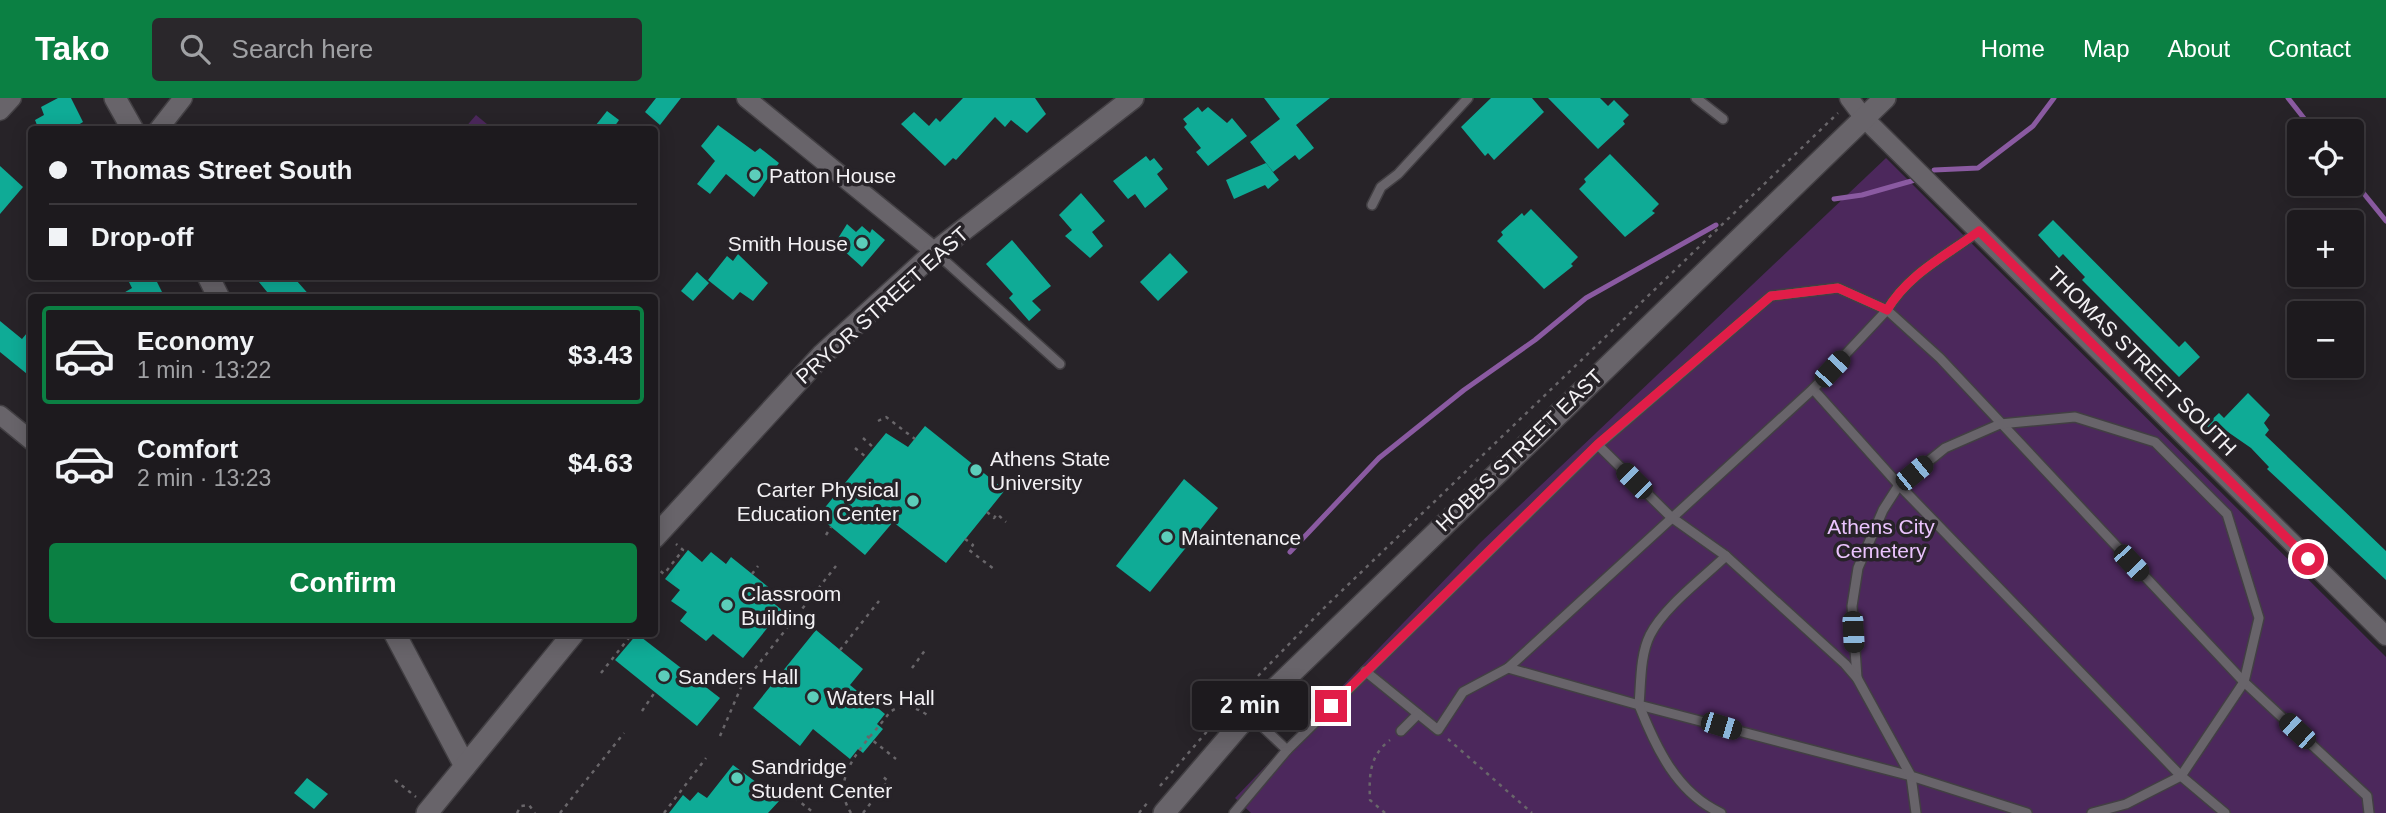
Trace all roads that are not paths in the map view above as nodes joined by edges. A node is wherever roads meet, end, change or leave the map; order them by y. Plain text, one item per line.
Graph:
1 (12, 98) edge
2 (115, 98) edge
3 (183, 98) edge
4 (746, 98) edge
5 (1133, 98) edge
6 (1468, 98) edge
7 (1696, 98) edge
8 (1885, 98) edge
9 (1850, 99) edge
10 (0, 111) edge
11 (1864, 118) junction
12 (1723, 119) dead end
13 (131, 126) edge
14 (161, 126) edge
15 (1373, 205) dead end
16 (1979, 231) junction
17 (936, 252) junction
18 (1887, 310) junction
19 (1059, 364) dead end
20 (1813, 389) junction
21 (0, 415) edge
22 (2000, 424) junction
23 (28, 438) edge
24 (1598, 444) junction
25 (1899, 485) junction
26 (1671, 517) junction
27 (663, 539) edge
28 (1726, 556) junction
29 (2386, 636) edge
30 (397, 637) edge
31 (571, 637) edge
32 (1508, 668) junction
33 (1365, 671) junction
34 (1857, 678) junction
35 (2244, 682) junction
36 (1639, 705) junction
37 (1249, 714) junction
38 (1418, 714) junction
39 (1401, 731) road end
40 (1287, 750) junction
41 (465, 766) junction
42 (1910, 776) junction
43 (2181, 776) junction
44 (426, 809) edge
45 (1164, 813) edge
46 (1234, 813) edge
47 (1721, 813) edge
48 (1916, 813) edge
49 (2027, 813) edge
50 (2092, 813) edge
51 (2225, 813) edge
52 (2369, 813) edge

1 - 10 street
2 - 13 street
3 - 14 street
4 - 17 street
5 - 17 street, PRYOR STREET EAST
6 - 15 lane
7 - 12 lane
8 - 11 street, HOBBS STREET EAST
9 - 11 street, THOMAS STREET SOUTH
11 - 16 street, THOMAS STREET SOUTH
11 - 37 street, HOBBS STREET EAST
16 - 18 lane
16 - 29 street, THOMAS STREET SOUTH
17 - 19 lane
17 - 27 street, PRYOR STREET EAST
18 - 20 lane
18 - 22 lane
18 - 24 lane
20 - 25 lane
20 - 26 lane
21 - 23 street
22 - 25 lane
22 - 35 lane
22 - 35 lane
24 - 26 lane
24 - 33 lane
25 - 34 lane
25 - 43 lane
26 - 28 lane
26 - 32 lane
28 - 34 lane
28 - 36 lane
30 - 41 street
31 - 41 street
32 - 36 lane
32 - 38 lane
33 - 38 lane
33 - 40 lane
34 - 42 lane
35 - 43 lane
35 - 52 lane
36 - 42 lane
36 - 47 lane
37 - 40 lane
37 - 45 street, HOBBS STREET EAST
38 - 39 lane
40 - 46 lane
41 - 44 street
42 - 48 lane
42 - 49 lane
43 - 50 lane
43 - 51 lane

